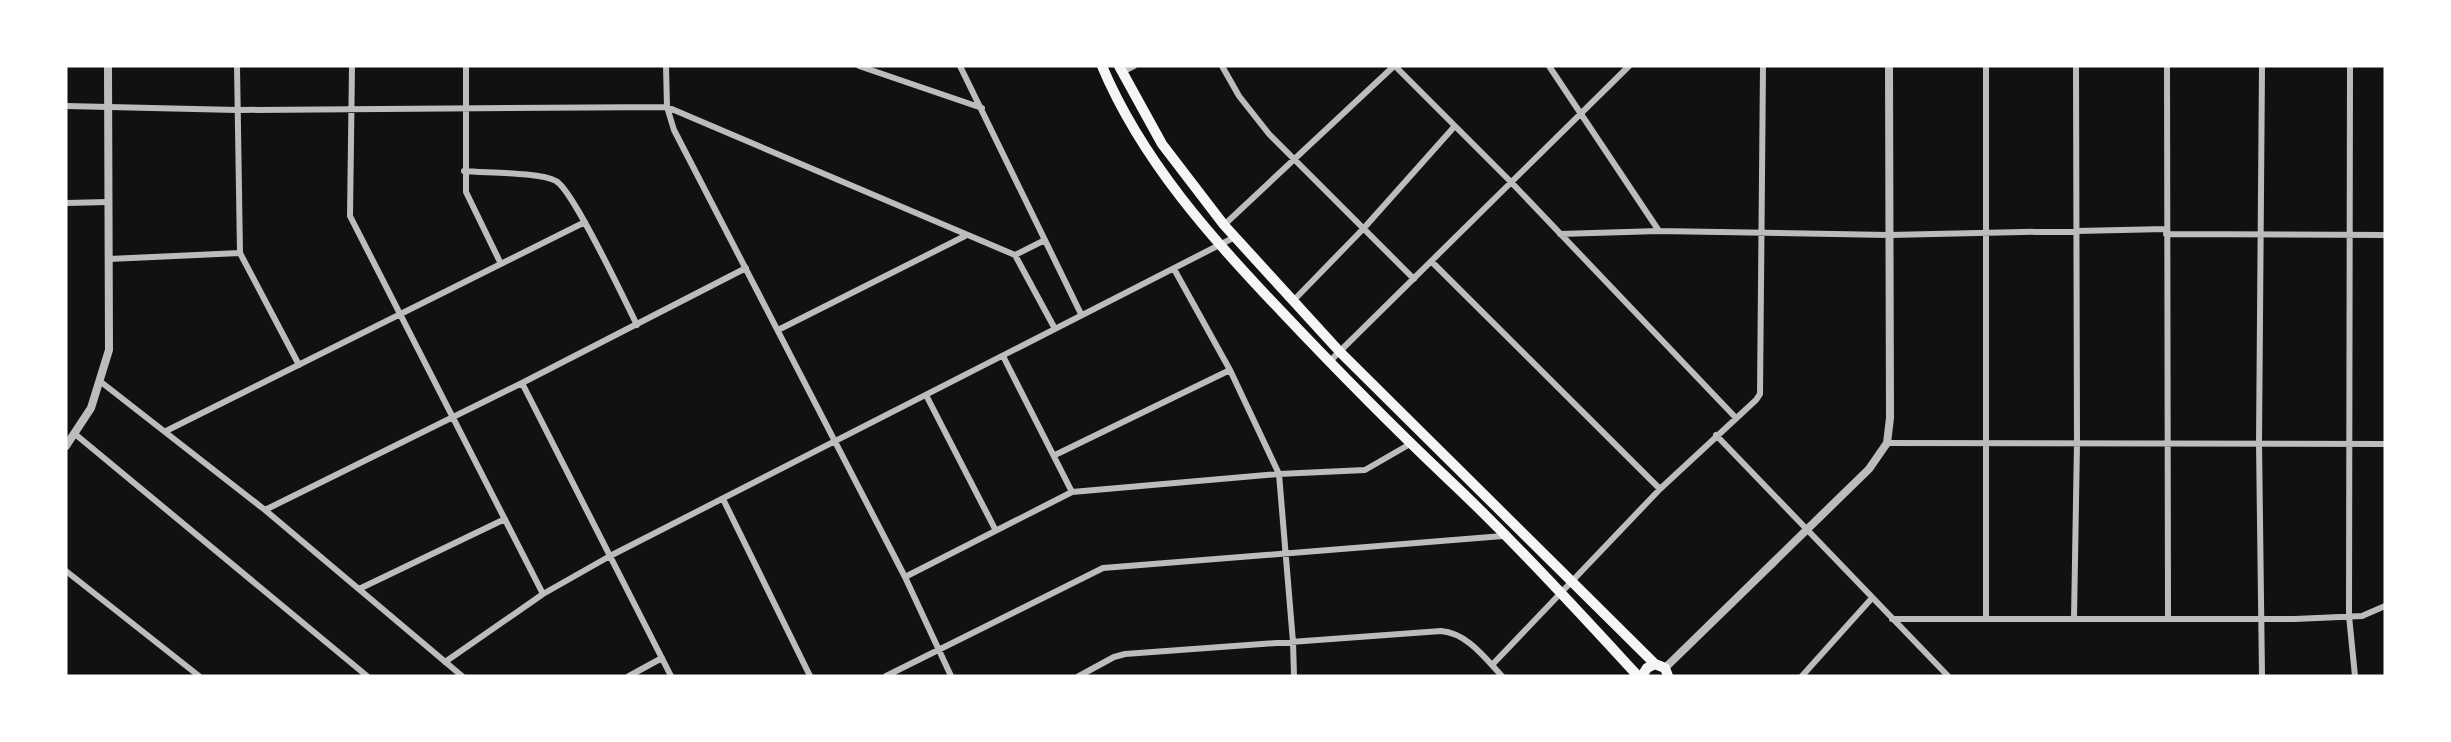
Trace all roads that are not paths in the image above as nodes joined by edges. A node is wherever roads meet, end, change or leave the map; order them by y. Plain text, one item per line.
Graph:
1 (108, 66) edge
2 (237, 66) edge
3 (352, 66) edge
4 (466, 66) edge
5 (666, 66) edge
6 (859, 66) edge
7 (960, 66) edge
8 (1102, 66) edge
9 (1134, 66) edge
10 (1222, 66) edge
11 (1394, 66) edge
12 (1549, 66) edge
13 (1629, 66) edge
14 (1763, 66) edge
15 (1889, 66) edge
16 (1986, 66) edge
17 (2076, 66) edge
18 (2167, 66) edge
19 (2262, 66) edge
20 (2350, 66) edge
21 (1121, 69) edge
22 (66, 106) edge
23 (108, 107) junction
24 (467, 107) junction
25 (667, 107) junction
26 (982, 108) junction
27 (237, 110) junction
28 (352, 110) junction
29 (1581, 111) junction
30 (1454, 127) junction
31 (1294, 159) junction
32 (464, 171) junction
33 (1511, 182) junction
34 (108, 202) junction
35 (66, 203) edge
36 (585, 222) junction
37 (1224, 225) junction
38 (1364, 228) junction
39 (1659, 231) junction
40 (2076, 231) junction
41 (2166, 231) junction
42 (1762, 233) junction
43 (1988, 233) junction
44 (1560, 234) junction
45 (2259, 234) junction
46 (1889, 235) junction
47 (2349, 235) junction
48 (2385, 235) edge
49 (965, 236) junction
50 (1235, 237) junction
51 (1045, 240) junction
52 (1219, 246) junction
53 (240, 253) junction
54 (1015, 255) junction
55 (109, 259) junction
56 (1432, 262) junction
57 (501, 264) junction
58 (746, 268) junction
59 (1174, 269) junction
60 (1414, 279) junction
61 (1293, 302) junction
62 (401, 314) junction
63 (1081, 314) junction
64 (637, 325) junction
65 (1054, 327) junction
66 (778, 330) junction
67 (1340, 352) junction
68 (1003, 356) junction
69 (1329, 362) junction
70 (299, 364) junction
71 (1230, 370) junction
72 (101, 382) junction
73 (522, 383) junction
74 (926, 395) junction
75 (452, 418) junction
76 (1736, 418) junction
77 (166, 431) junction
78 (75, 434) junction
79 (1716, 435) junction
80 (835, 442) junction
81 (1986, 442) junction
82 (1887, 443) junction
83 (2077, 443) junction
84 (2259, 443) junction
85 (1410, 444) junction
86 (2168, 444) junction
87 (2348, 444) junction
88 (2385, 444) edge
89 (66, 446) edge
90 (1055, 455) junction
91 (1456, 466) junction
92 (1279, 474) junction
93 (1446, 477) junction
94 (1475, 485) junction
95 (1660, 489) junction
96 (1072, 492) junction
97 (1466, 498) junction
98 (723, 499) junction
99 (265, 510) junction
100 (505, 519) junction
101 (995, 529) junction
102 (1807, 530) junction
103 (1503, 536) junction
104 (1285, 555) junction
105 (610, 556) junction
106 (66, 570) edge
107 (905, 577) junction
108 (1571, 581) junction
109 (359, 589) junction
110 (1560, 593) junction
111 (543, 594) junction
112 (1872, 598) junction
113 (2385, 606) edge
114 (2349, 616) junction
115 (1986, 618) junction
116 (2168, 618) junction
117 (2262, 618) junction
118 (1892, 619) junction
119 (2074, 619) junction
120 (1293, 642) junction
121 (938, 650) junction
122 (662, 658) junction
123 (445, 662) junction
124 (1492, 665) junction
125 (1665, 672) edge
126 (1804, 674) edge
127 (199, 676) edge
128 (367, 676) edge
129 (462, 676) edge
130 (629, 676) edge
131 (670, 676) edge
132 (810, 676) edge
133 (886, 676) edge
134 (951, 676) edge
135 (1079, 676) edge
136 (1294, 676) edge
137 (1502, 676) edge
138 (1640, 676) edge
139 (1948, 676) edge
140 (2262, 676) edge
141 (2355, 676) edge

1 - 23 street
2 - 27 street
3 - 28 street
4 - 24 street
5 - 25 street
6 - 26 street
7 - 26 street
8 - 52 main road
9 - 21 street
10 - 31 street
11 - 30 street
11 - 31 street
12 - 29 street
13 - 29 street
14 - 42 street
15 - 46 street
16 - 43 street
17 - 40 street
18 - 41 street
19 - 45 street
20 - 47 street
21 - 37 main road
22 - 23 street
23 - 27 street
23 - 34 street
24 - 25 street
24 - 28 street
24 - 32 street
25 - 49 street
25 - 58 street
26 - 51 street
27 - 28 street
27 - 53 street
28 - 62 street
29 - 33 street
29 - 39 street
30 - 33 street
30 - 38 street
31 - 37 street
31 - 38 street
32 - 36 street
32 - 57 street
33 - 44 street
33 - 56 street
34 - 35 street
34 - 55 street
36 - 57 street
36 - 64 street
37 - 50 main road
38 - 60 street
38 - 61 street
39 - 42 street
39 - 44 street
40 - 41 street
40 - 43 street
40 - 83 street
41 - 45 street
41 - 86 street
42 - 46 street
42 - 76 street
43 - 46 street
43 - 81 street
44 - 76 street
45 - 47 street
45 - 84 street
46 - 82 street
47 - 48 street
47 - 87 street
49 - 54 street
49 - 66 street
50 - 52 street
50 - 61 main road
51 - 54 street
51 - 63 street
52 - 59 street
52 - 69 main road
53 - 55 street
53 - 70 street
54 - 65 street
55 - 72 street
56 - 60 street
56 - 95 street
57 - 62 street
58 - 64 street
58 - 66 street
59 - 63 street
59 - 71 street
60 - 67 street
61 - 67 main road
62 - 70 street
62 - 75 street
63 - 65 street
64 - 73 street
65 - 68 street
66 - 80 street
67 - 69 street
67 - 91 main road
68 - 74 street
68 - 90 street
69 - 85 main road
70 - 77 street
71 - 90 street
71 - 92 street
72 - 77 street
72 - 78 street
73 - 75 street
73 - 105 street
74 - 80 street
74 - 101 street
75 - 99 street
75 - 100 street
76 - 79 street
77 - 99 street
78 - 89 street
78 - 128 street
79 - 95 street
79 - 102 street
80 - 98 street
80 - 107 street
81 - 82 street
81 - 83 street
81 - 115 street
82 - 102 street
83 - 86 street
83 - 119 street
84 - 86 street
84 - 87 street
84 - 117 street
85 - 92 street
85 - 93 main road
86 - 116 street
87 - 88 street
87 - 114 street
90 - 96 street
91 - 93 main road
91 - 94 main road
92 - 96 street
92 - 104 street
93 - 97 main road
94 - 97 main road
94 - 108 main road
95 - 108 street
96 - 101 street
97 - 103 main road
98 - 105 street
98 - 132 street
99 - 109 street
100 - 109 street
100 - 111 street
101 - 107 street
102 - 112 street
102 - 125 street
103 - 104 street
103 - 110 main road
104 - 120 street
104 - 121 street
105 - 111 street
105 - 122 street
106 - 127 street
107 - 121 street
108 - 110 street
108 - 125 main road
109 - 123 street
110 - 124 street
110 - 138 main road
111 - 123 street
112 - 118 street
112 - 126 street
113 - 114 street
114 - 117 street
114 - 141 street
115 - 118 street
115 - 119 street
116 - 117 street
116 - 119 street
117 - 140 street
118 - 139 street
120 - 124 street
120 - 135 street
120 - 136 street
121 - 133 street
121 - 134 street
122 - 130 street
122 - 131 street
123 - 129 street
124 - 137 street
125 - 138 main road

